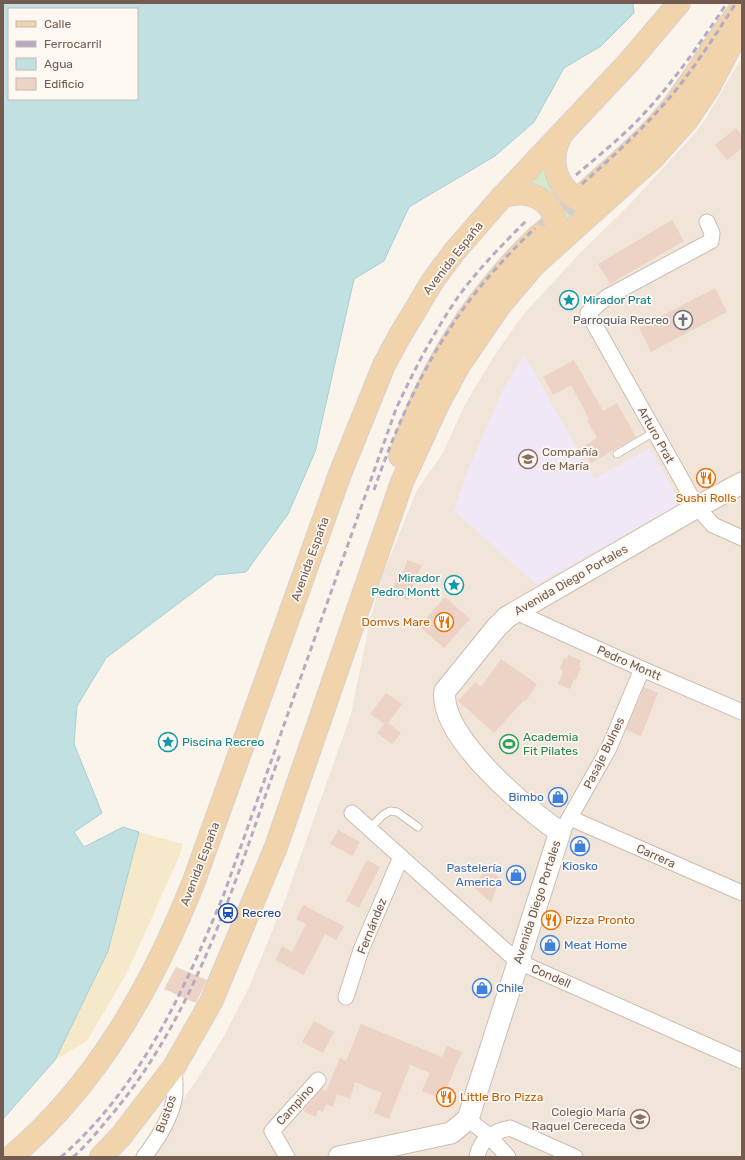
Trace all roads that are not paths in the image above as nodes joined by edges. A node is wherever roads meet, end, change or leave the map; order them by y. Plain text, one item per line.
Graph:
1 (679, 3) edge
2 (742, 8) edge
3 (742, 24) edge
4 (562, 134) junction
5 (502, 197) junction
6 (593, 199) junction
7 (707, 222) dead end
8 (546, 241) junction
9 (654, 432) junction
10 (617, 454) dead end
11 (742, 483) edge
12 (697, 507) junction
13 (742, 538) edge
14 (516, 612) junction
15 (642, 669) junction
16 (742, 712) edge
17 (352, 813) dead end
18 (565, 825) junction
19 (418, 827) dead end
20 (369, 829) junction
21 (401, 857) junction
22 (742, 893) edge
23 (517, 961) junction
24 (346, 997) dead end
25 (742, 1061) edge
26 (174, 1067) junction
27 (318, 1080) dead end
28 (468, 1119) junction
29 (489, 1136) junction
30 (11, 1157) edge
31 (101, 1157) edge
32 (144, 1157) edge
33 (288, 1157) edge
34 (339, 1157) edge
35 (477, 1157) edge
36 (508, 1157) edge
37 (575, 1157) edge

1 - 4 main road, Avenida España
2 - 6 main road
3 - 6 main road
4 - 5 main road, Avenida España
4 - 6 main road
5 - 8 main road
5 - 30 main road, Avenida España
6 - 8 main road
7 - 9 street, Arturo Prat
8 - 26 main road
9 - 10 lane
9 - 12 street, Arturo Prat
11 - 12 street, Avenida Diego Portales
12 - 13 street, Arturo Prat
12 - 14 street, Avenida Diego Portales
14 - 15 street, Pedro Montt
14 - 18 street, Avenida Diego Portales
15 - 16 street, Pedro Montt
15 - 18 street, Pasaje Bulnes
17 - 20 street, Condell
18 - 22 street, Carrera
18 - 23 street, Avenida Diego Portales
19 - 20 lane
20 - 21 street, Condell
21 - 23 street, Condell
21 - 24 street, Fernández
23 - 25 street, Condell
23 - 28 street, Avenida Diego Portales
26 - 31 main road
26 - 32 street, Bustos
27 - 33 street, Campino
28 - 29 street
28 - 34 street
29 - 35 street
29 - 36 street
29 - 37 street

